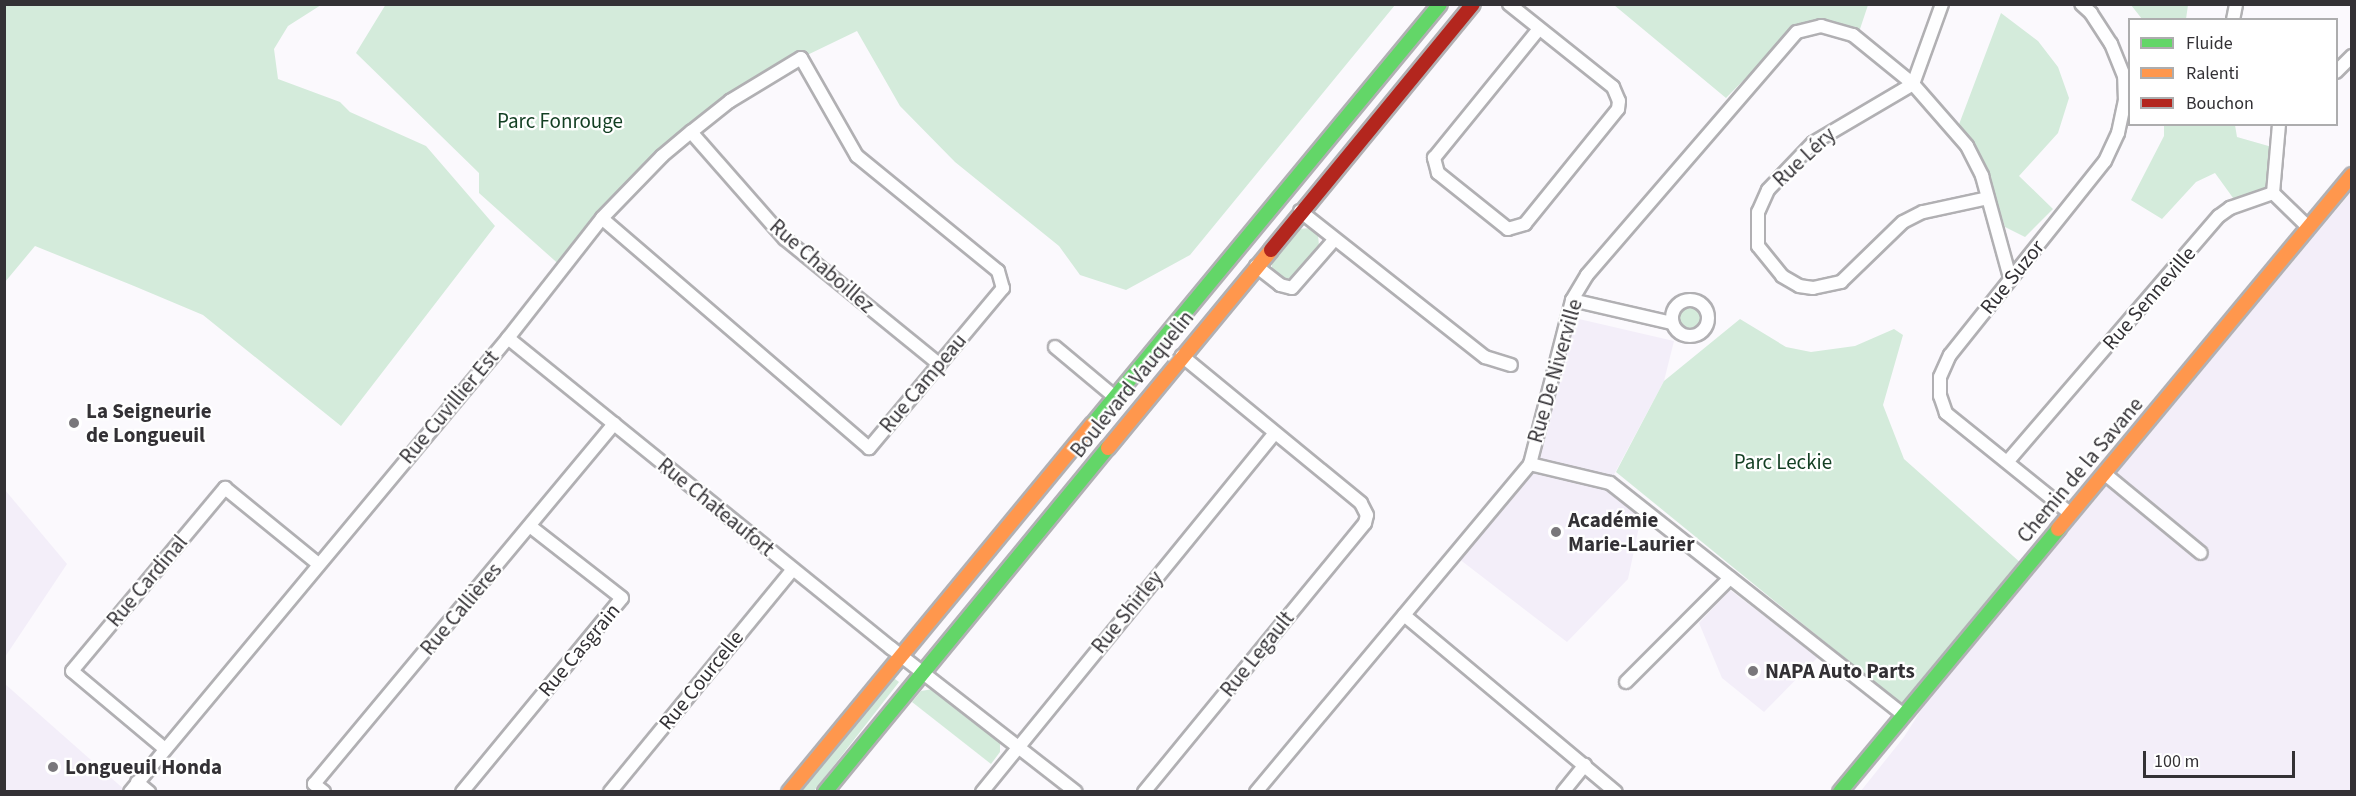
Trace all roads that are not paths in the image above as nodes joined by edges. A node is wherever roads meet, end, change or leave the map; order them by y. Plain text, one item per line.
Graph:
1 (1440, 4) edge
2 (1473, 4) edge
3 (1509, 4) edge
4 (1942, 4) edge
5 (2081, 4) edge
6 (1539, 29) junction
7 (2352, 56) edge
8 (801, 58) joint
9 (2338, 71) edge
10 (1913, 84) junction
11 (2279, 126) edge
12 (691, 132) junction
13 (2352, 175) edge
14 (2273, 194) junction
15 (1988, 198) junction
16 (1300, 211) junction
17 (602, 218) junction
18 (2308, 227) junction
19 (1334, 240) junction
20 (1256, 266) junction
21 (2010, 278) junction
22 (1572, 300) junction
23 (1672, 323) dead end
24 (508, 338) junction
25 (1055, 348) dead end
26 (1182, 356) junction
27 (939, 364) junction
28 (1511, 364) dead end
29 (1116, 398) junction
30 (614, 424) junction
31 (1275, 433) junction
32 (2008, 461) junction
33 (1530, 464) junction
34 (2105, 474) junction
35 (2072, 514) junction
36 (530, 526) junction
37 (2201, 553) dead end
38 (317, 563) junction
39 (793, 569) junction
40 (1730, 578) junction
41 (1404, 615) junction
42 (900, 655) junction
43 (925, 673) junction
44 (1626, 682) dead end
45 (1904, 715) junction
46 (1017, 745) junction
47 (165, 749) junction
48 (1584, 765) junction
49 (133, 787) edge
50 (149, 792) edge
51 (324, 792) edge
52 (462, 792) edge
53 (610, 792) edge
54 (789, 792) edge
55 (825, 792) edge
56 (982, 792) edge
57 (1076, 792) edge
58 (1144, 792) edge
59 (1256, 792) edge
60 (1563, 792) edge
61 (1617, 792) edge
62 (1840, 792) edge

1 - 29 street, Boulevard Vauquelin
2 - 16 street, Boulevard Vauquelin
3 - 6 street
4 - 10 street
5 - 21 street, Rue Suzor
6 - 6 street
7 - 9 street
8 - 12 street, Rue Cuvillier Est
8 - 27 street, Rue Campeau
10 - 15 street, Rue De Niverville
10 - 15 street, Rue Léry
10 - 22 street, Rue De Niverville
11 - 14 street
12 - 17 street, Rue Cuvillier Est
12 - 27 street, Rue Chaboillez
13 - 18 street, Chemin de la Savane
14 - 18 street
14 - 32 street, Rue Senneville
15 - 21 street, Rue De Niverville
16 - 19 street
16 - 20 street, Boulevard Vauquelin
17 - 24 street, Rue Cuvillier Est
17 - 27 street, Rue Campeau
18 - 34 street, Chemin de la Savane
19 - 20 street
19 - 28 street
20 - 26 street, Boulevard Vauquelin
21 - 32 street, Rue Suzor
22 - 23 street
22 - 33 street, Rue De Niverville
24 - 30 street, Rue Chateaufort
24 - 38 street, Rue Cuvillier Est
25 - 29 street, Boulevard Vauquelin
26 - 31 street
26 - 43 street, Boulevard Vauquelin
29 - 42 street, Boulevard Vauquelin
30 - 36 street, Rue Callières
30 - 39 street, Rue Chateaufort
31 - 46 street, Rue Shirley
31 - 58 street, Rue Legault
32 - 35 street, Rue Suzor
33 - 40 street
33 - 41 street, Rue De Niverville
34 - 35 street, Chemin de la Savane
34 - 37 street
35 - 45 street, Chemin de la Savane
36 - 51 street, Rue Callières
36 - 52 street, Rue Casgrain
38 - 47 street, Rue Cuvillier Est
38 - 47 street, Rue Cardinal
39 - 42 street, Rue Chateaufort
39 - 53 street, Rue Courcelle
40 - 44 street
40 - 45 street
41 - 48 street
41 - 59 street, Rue De Niverville
42 - 43 street, Rue Chateaufort
42 - 54 street, Boulevard Vauquelin
43 - 46 street, Rue Chateaufort
43 - 55 street, Boulevard Vauquelin
45 - 62 street, Chemin de la Savane
46 - 56 street, Rue Shirley
46 - 57 street, Rue Chateaufort
47 - 49 street, Rue Cuvillier Est
48 - 60 street
48 - 61 street
49 - 50 street

